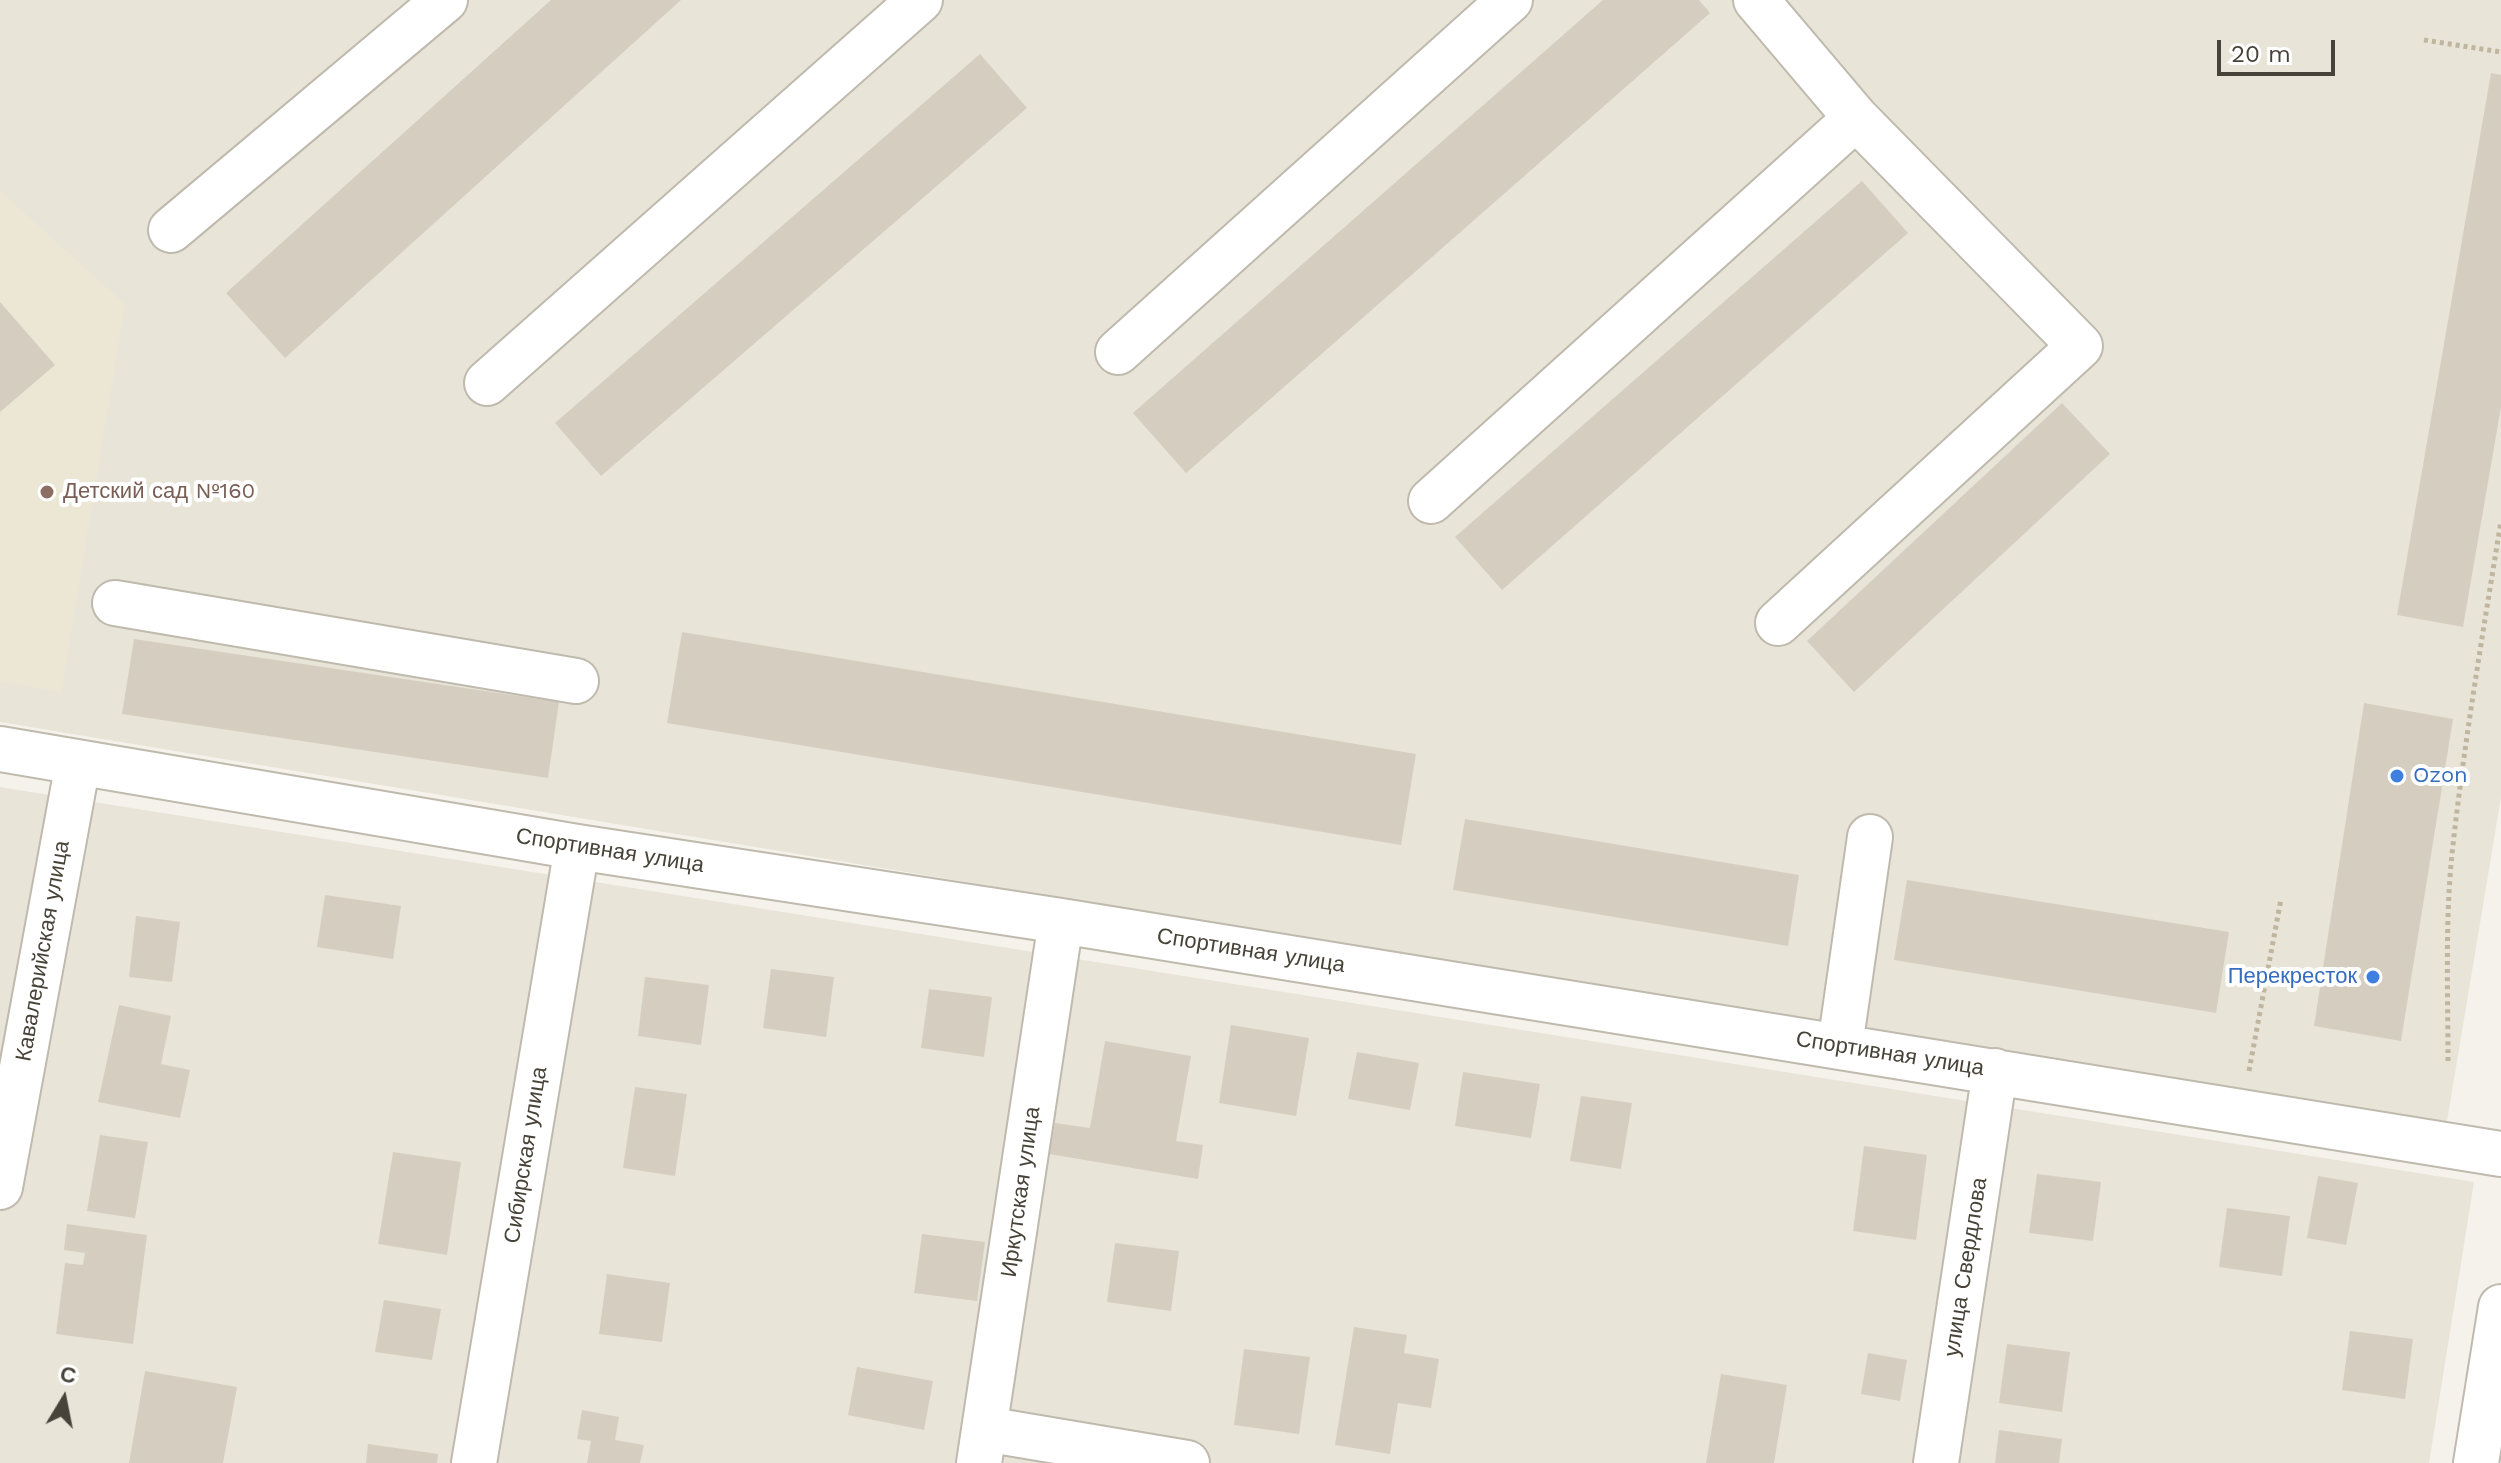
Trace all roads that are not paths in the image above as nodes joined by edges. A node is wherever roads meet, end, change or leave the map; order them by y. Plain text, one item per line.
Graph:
1 (445, 0) edge
2 (920, 0) edge
3 (1510, 0) edge
4 (1756, 0) edge
5 (1856, 118) junction
6 (171, 230) dead end
7 (1118, 352) dead end
8 (487, 383) dead end
9 (1431, 501) dead end
10 (115, 603) dead end
11 (1778, 623) dead end
12 (576, 681) dead end
13 (0, 749) edge
14 (78, 763) junction
15 (1870, 837) dead end
16 (577, 847) junction
17 (1061, 921) junction
18 (1840, 1046) junction
19 (1995, 1071) junction
20 (2501, 1154) edge
21 (0, 1187) edge
22 (2501, 1307) edge
23 (982, 1446) edge
24 (474, 1463) edge
25 (1187, 1463) edge
26 (1936, 1463) edge
27 (2476, 1463) edge

1 - 6 street
2 - 8 street
3 - 7 street
4 - 5 street
5 - 9 street
5 - 11 street
10 - 12 street
13 - 14 street, Спортивная улица
14 - 16 street, Спортивная улица
14 - 21 street, Кавалерийская улица
15 - 18 street
16 - 17 street, Спортивная улица
16 - 24 street, Сибирская улица
17 - 18 street, Спортивная улица
17 - 23 street, Иркутская улица
18 - 19 street, Спортивная улица
19 - 20 street, Спортивная улица
19 - 26 street, улица Свердлова
22 - 27 street
23 - 25 street

